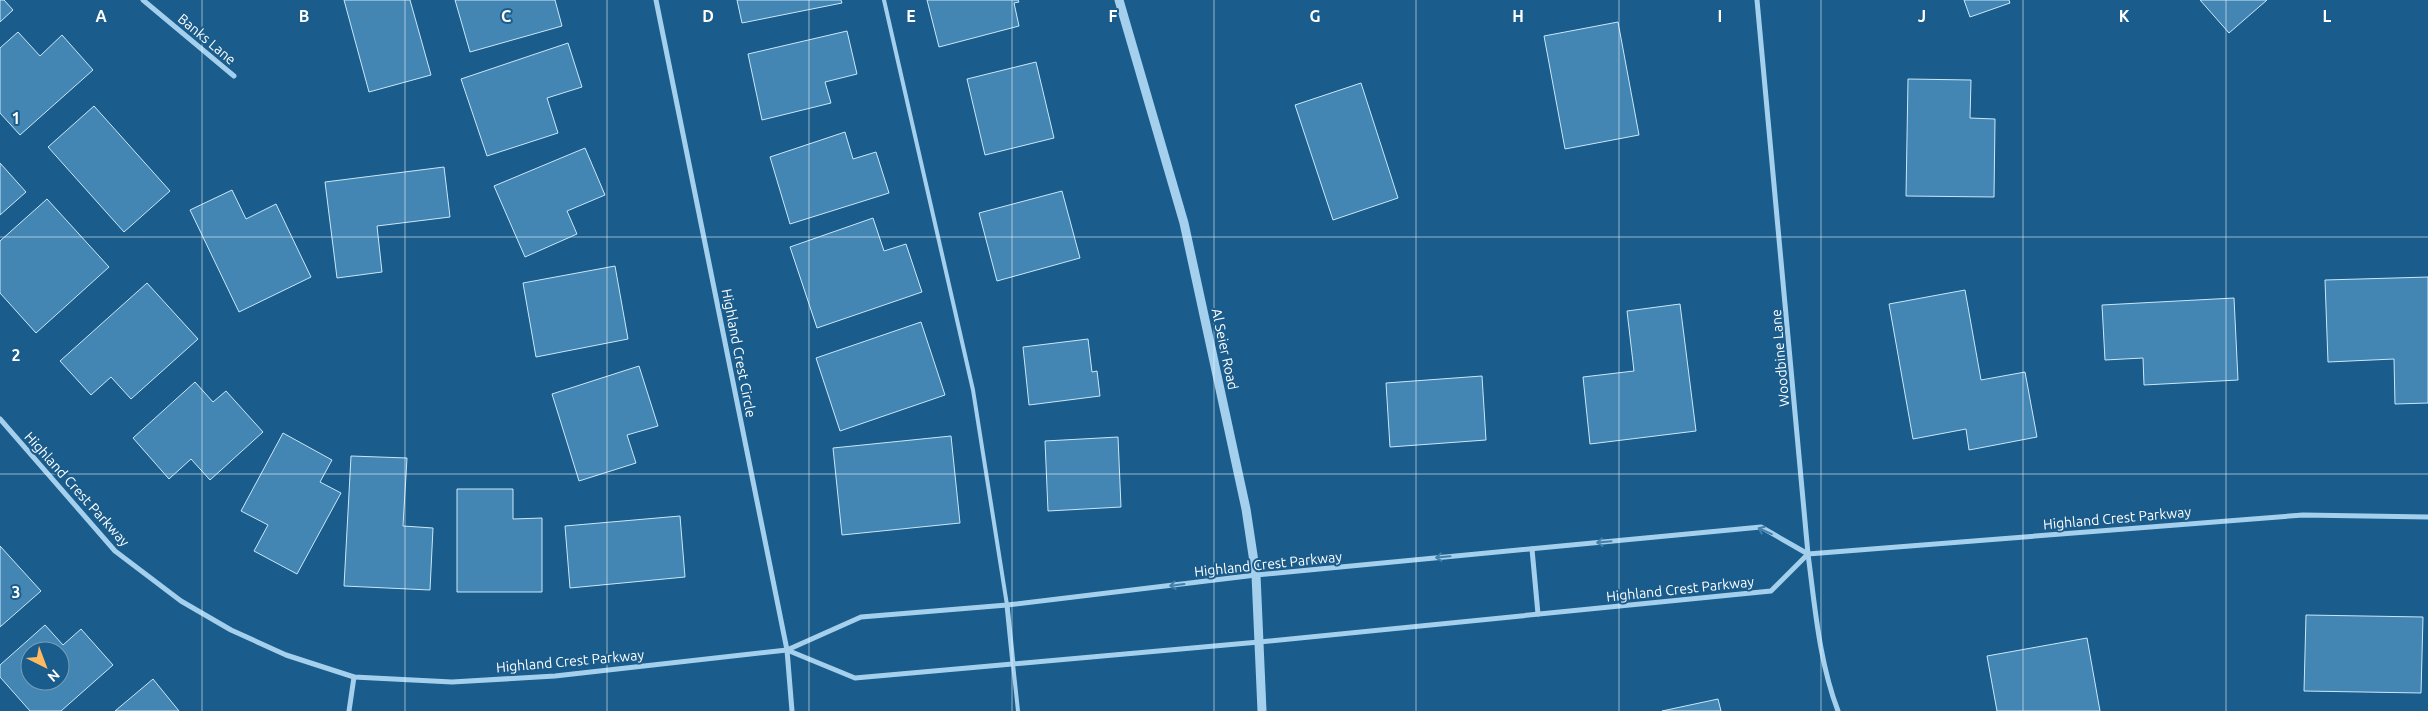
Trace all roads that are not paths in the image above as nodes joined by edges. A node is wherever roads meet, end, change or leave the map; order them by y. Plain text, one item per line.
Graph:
1 (143, 0) edge
2 (656, 0) edge
3 (884, 0) edge
4 (1119, 0) edge
5 (1757, 0) edge
6 (234, 76) dead end
7 (0, 420) edge
8 (2428, 517) edge
9 (1532, 549) junction
10 (1808, 554) junction
11 (1256, 575) junction
12 (1007, 605) junction
13 (1538, 614) junction
14 (1259, 642) junction
15 (787, 650) junction
16 (1014, 664) junction
17 (354, 677) junction
18 (349, 711) edge
19 (792, 711) edge
20 (1018, 711) edge
21 (1262, 711) edge
22 (1838, 711) edge

1 - 6 street, Banks Lane
2 - 15 street, Highland Crest Circle
3 - 12 lane
4 - 11 street, Al Seier Road
5 - 10 street, Woodbine Lane
7 - 17 street, Highland Crest Parkway
8 - 10 street, Highland Crest Parkway
10 -> 9 street, Highland Crest Parkway
9 -> 11 street, Highland Crest Parkway
9 - 13 street
10 - 13 street, Highland Crest Parkway
10 - 22 street, Woodbine Lane
11 -> 12 street, Highland Crest Parkway
11 - 14 street, Al Seier Road
12 - 15 street, Highland Crest Parkway
12 - 16 street
13 - 14 street, Highland Crest Parkway
14 - 16 street, Highland Crest Parkway
14 - 21 street, Al Seier Road
15 - 16 street, Highland Crest Parkway
15 - 17 street, Highland Crest Parkway
15 - 19 street, Highland Crest Circle
16 - 20 lane
17 - 18 street

